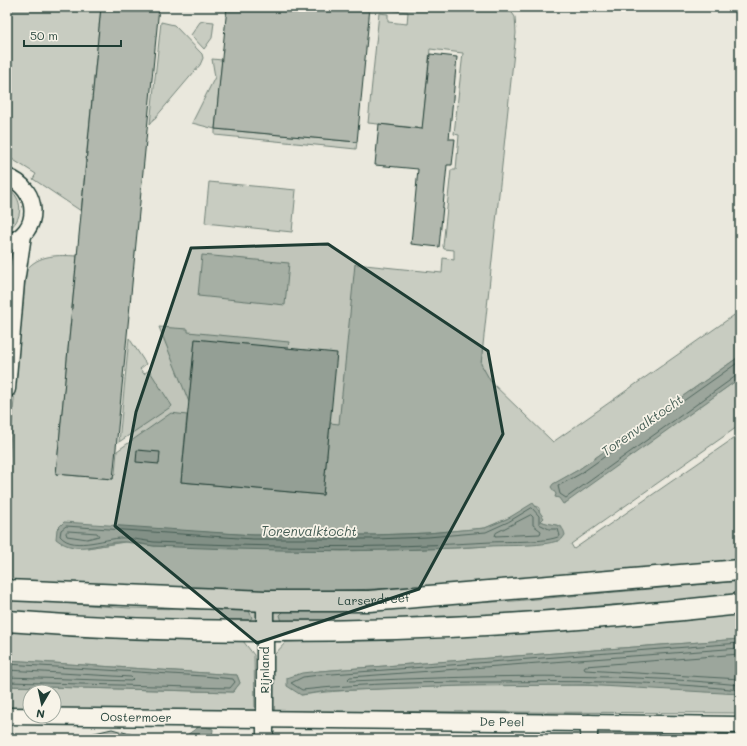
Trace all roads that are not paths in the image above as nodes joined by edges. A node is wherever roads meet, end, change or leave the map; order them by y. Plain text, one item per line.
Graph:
1 (7, 177) edge
2 (23, 235) junction
3 (7, 243) edge
4 (7, 389) edge
5 (740, 570) edge
6 (7, 590) edge
7 (265, 601) junction
8 (740, 604) edge
9 (7, 621) edge
10 (265, 632) junction
11 (7, 716) edge
12 (265, 718) junction
13 (589, 723) junction
14 (740, 725) edge
15 (264, 739) edge
16 (589, 739) edge

1 - 2 street
2 - 3 street
2 - 4 street
5 - 7 main road, Larserdreef
6 - 7 main road, Larserdreef
7 - 10 street, Rijnland
8 - 10 main road
9 - 10 main road
10 - 12 street, Rijnland
11 - 12 street, Oostermoer
12 - 13 street, De Peel
12 - 15 street, Rijnland
13 - 14 street, De Peel
13 - 16 street

